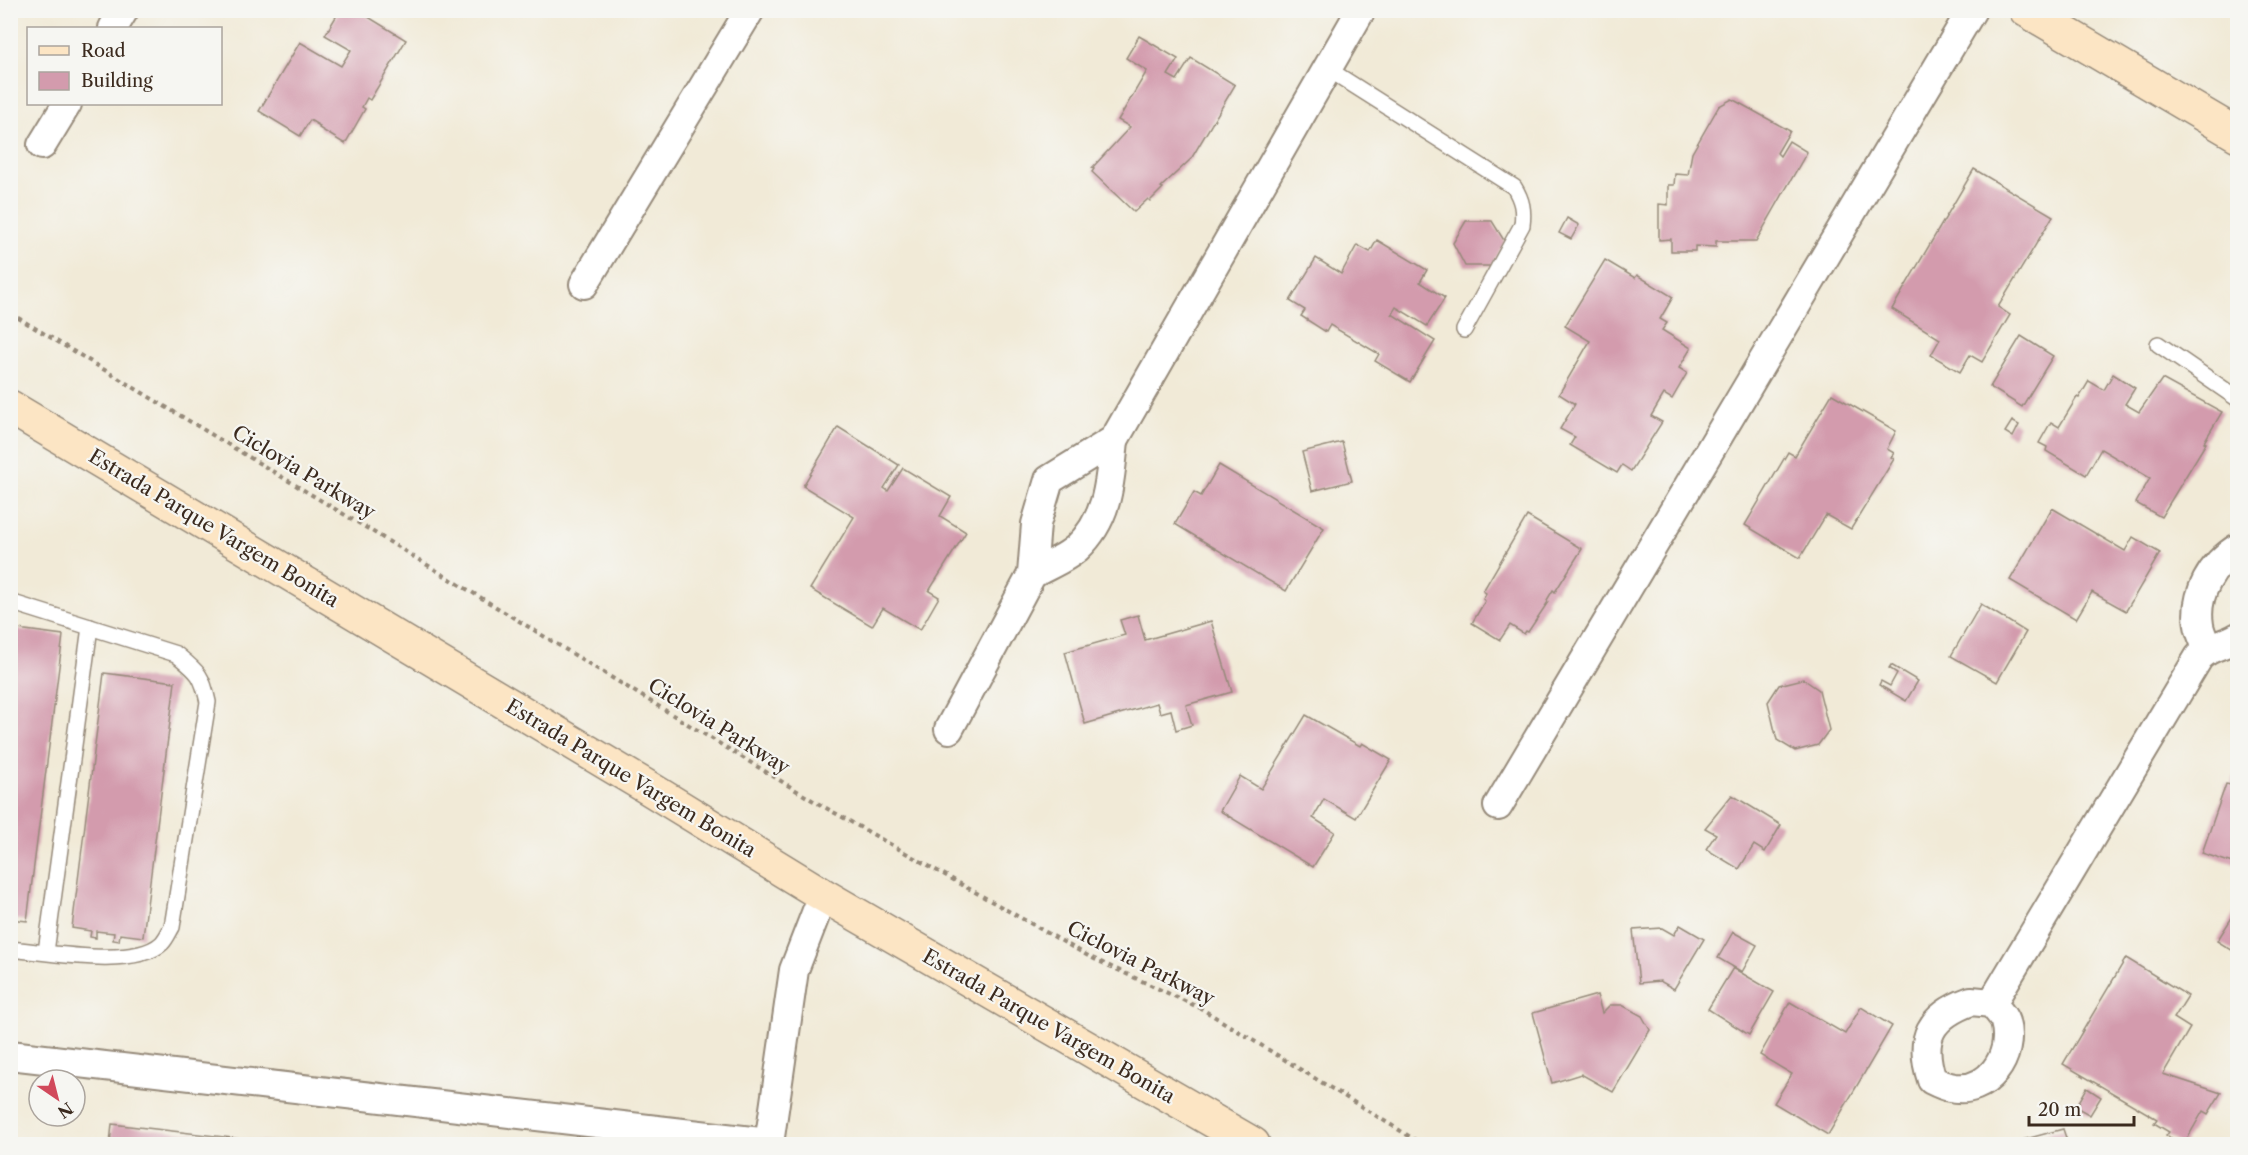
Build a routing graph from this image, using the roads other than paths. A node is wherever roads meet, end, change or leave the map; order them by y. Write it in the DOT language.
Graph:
graph roads {
  1 [pos="124,10"];
  2 [pos="750,10"];
  3 [pos="1361,10"];
  4 [pos="1972,10"];
  5 [pos="2026,10"];
  6 [pos="114,27"];
  7 [pos="1328,69"];
  8 [pos="66,105"];
  9 [pos="2238,135"];
  10 [pos="42,145"];
  11 [pos="584,284"];
  12 [pos="1464,330"];
  13 [pos="2158,344"];
  14 [pos="2238,399"];
  15 [pos="10,407"];
  16 [pos="1114,441"];
  17 [pos="2238,548"];
  18 [pos="1032,574"];
  19 [pos="10,602"];
  20 [pos="90,627"];
  21 [pos="2238,637"];
  22 [pos="2207,648"];
  23 [pos="949,729"];
  24 [pos="1498,806"];
  25 [pos="823,895"];
  26 [pos="10,949"];
  27 [pos="46,952"];
  28 [pos="1992,1003"];
  29 [pos="10,1055"];
  30 [pos="769,1144"];
  31 [pos="1253,1144"];
  1 -- 6 [label="street"];
  2 -- 11 [label="street"];
  3 -- 7 [label="street"];
  4 -- 24 [label="street"];
  5 -- 9 [label="main road"];
  7 -- 12 [label="lane"];
  7 -- 16 [label="street"];
  8 -- 10 [label="street"];
  13 -- 14 [label="lane"];
  15 -- 25 [label="main road, Estrada Parque Vargem Bonita"];
  16 -- 18 [label="street"];
  16 -- 18 [label="street"];
  17 -- 22 [label="street"];
  18 -- 23 [label="street"];
  19 -- 20 [label="lane"];
  20 -- 27 [label="lane"];
  20 -- 27 [label="lane"];
  21 -- 22 [label="street"];
  22 -- 28 [label="street"];
  25 -- 30 [label="street"];
  25 -- 31 [label="main road, Estrada Parque Vargem Bonita"];
  26 -- 27 [label="lane"];
  29 -- 30 [label="street"];
}
